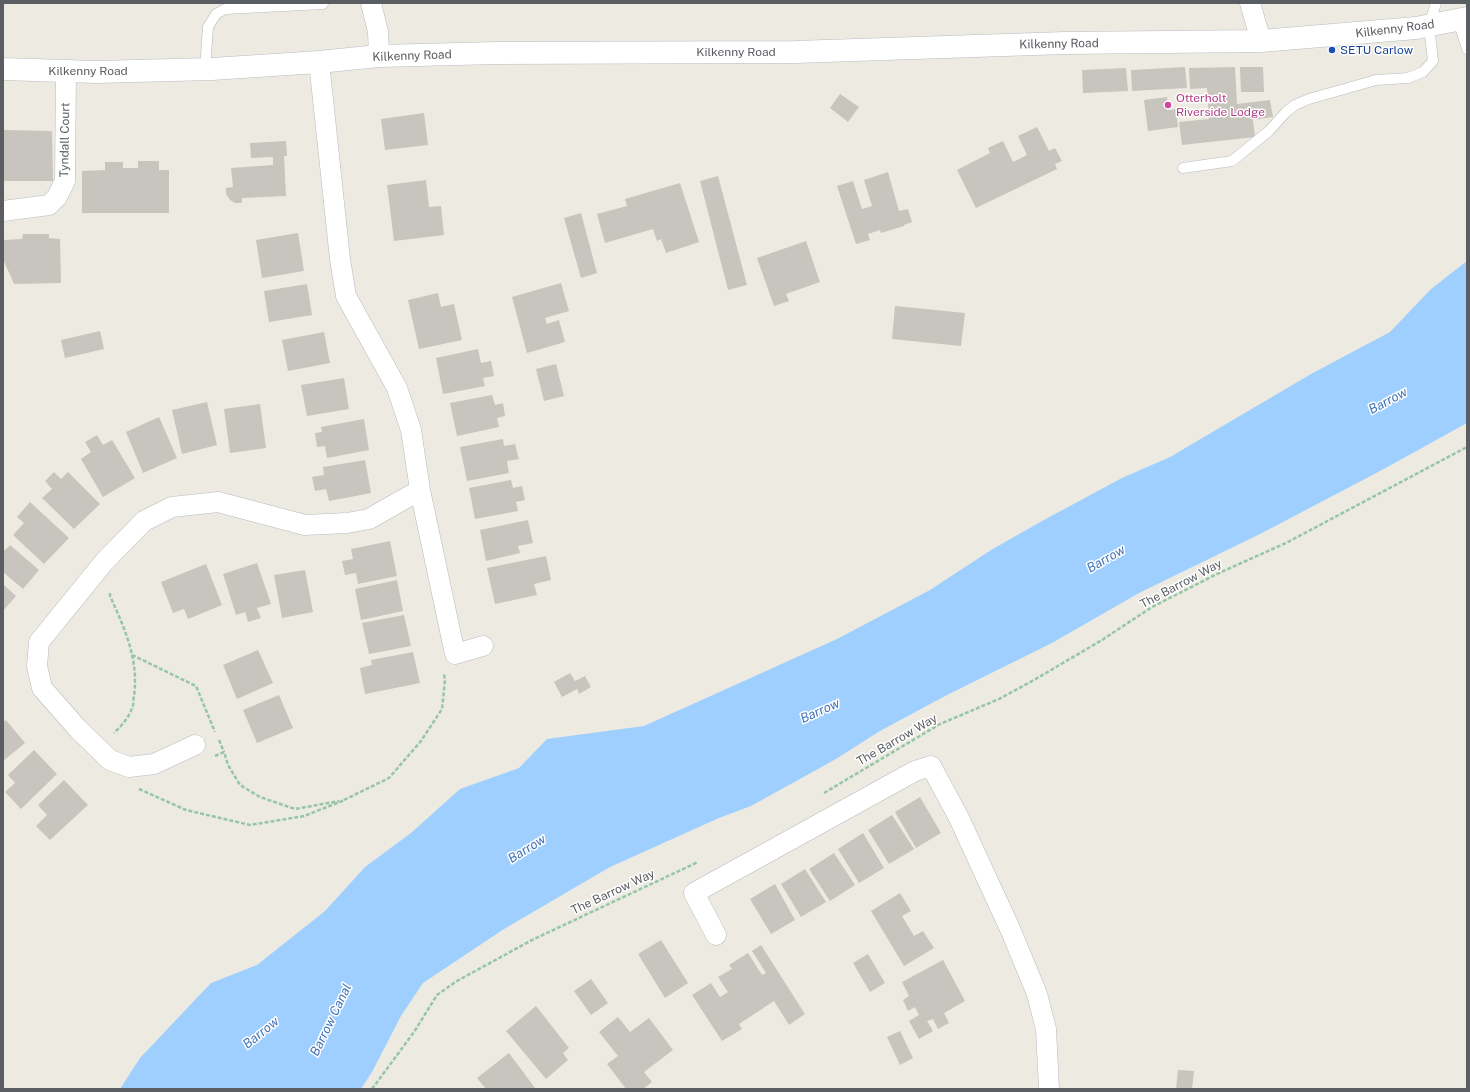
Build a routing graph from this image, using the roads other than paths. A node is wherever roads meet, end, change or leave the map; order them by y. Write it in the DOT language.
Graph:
graph roads {
  1 [pos="372,3"];
  2 [pos="1250,3"];
  3 [pos="1436,3"];
  4 [pos="323,4"];
  5 [pos="1462,19"];
  6 [pos="1429,26"];
  7 [pos="1261,41"];
  8 [pos="1467,49"];
  9 [pos="379,56"];
  10 [pos="319,62"];
  11 [pos="3,69"];
  12 [pos="205,69"];
  13 [pos="66,71"];
  14 [pos="1183,168"];
  15 [pos="3,211"];
  16 [pos="420,490"];
  17 [pos="484,646"];
  18 [pos="195,745"];
  19 [pos="716,935"];
  20 [pos="1050,1089"];
  1 -- 9 [label="street"];
  2 -- 7 [label="street"];
  3 -- 6 [label="lane"];
  4 -- 12 [label="lane"];
  5 -- 6 [label="main road, Kilkenny Road"];
  5 -- 8 [label="lane"];
  6 -- 7 [label="main road, Kilkenny Road"];
  6 -- 14 [label="lane"];
  7 -- 9 [label="main road, Kilkenny Road"];
  9 -- 10 [label="main road, Kilkenny Road"];
  10 -- 12 [label="main road, Kilkenny Road"];
  10 -- 16 [label="street"];
  11 -- 13 [label="main road, Kilkenny Road"];
  12 -- 13 [label="main road, Kilkenny Road"];
  13 -- 15 [label="street, Tyndall Court"];
  16 -- 17 [label="street"];
  16 -- 18 [label="street"];
  19 -- 20 [label="street"];
}
